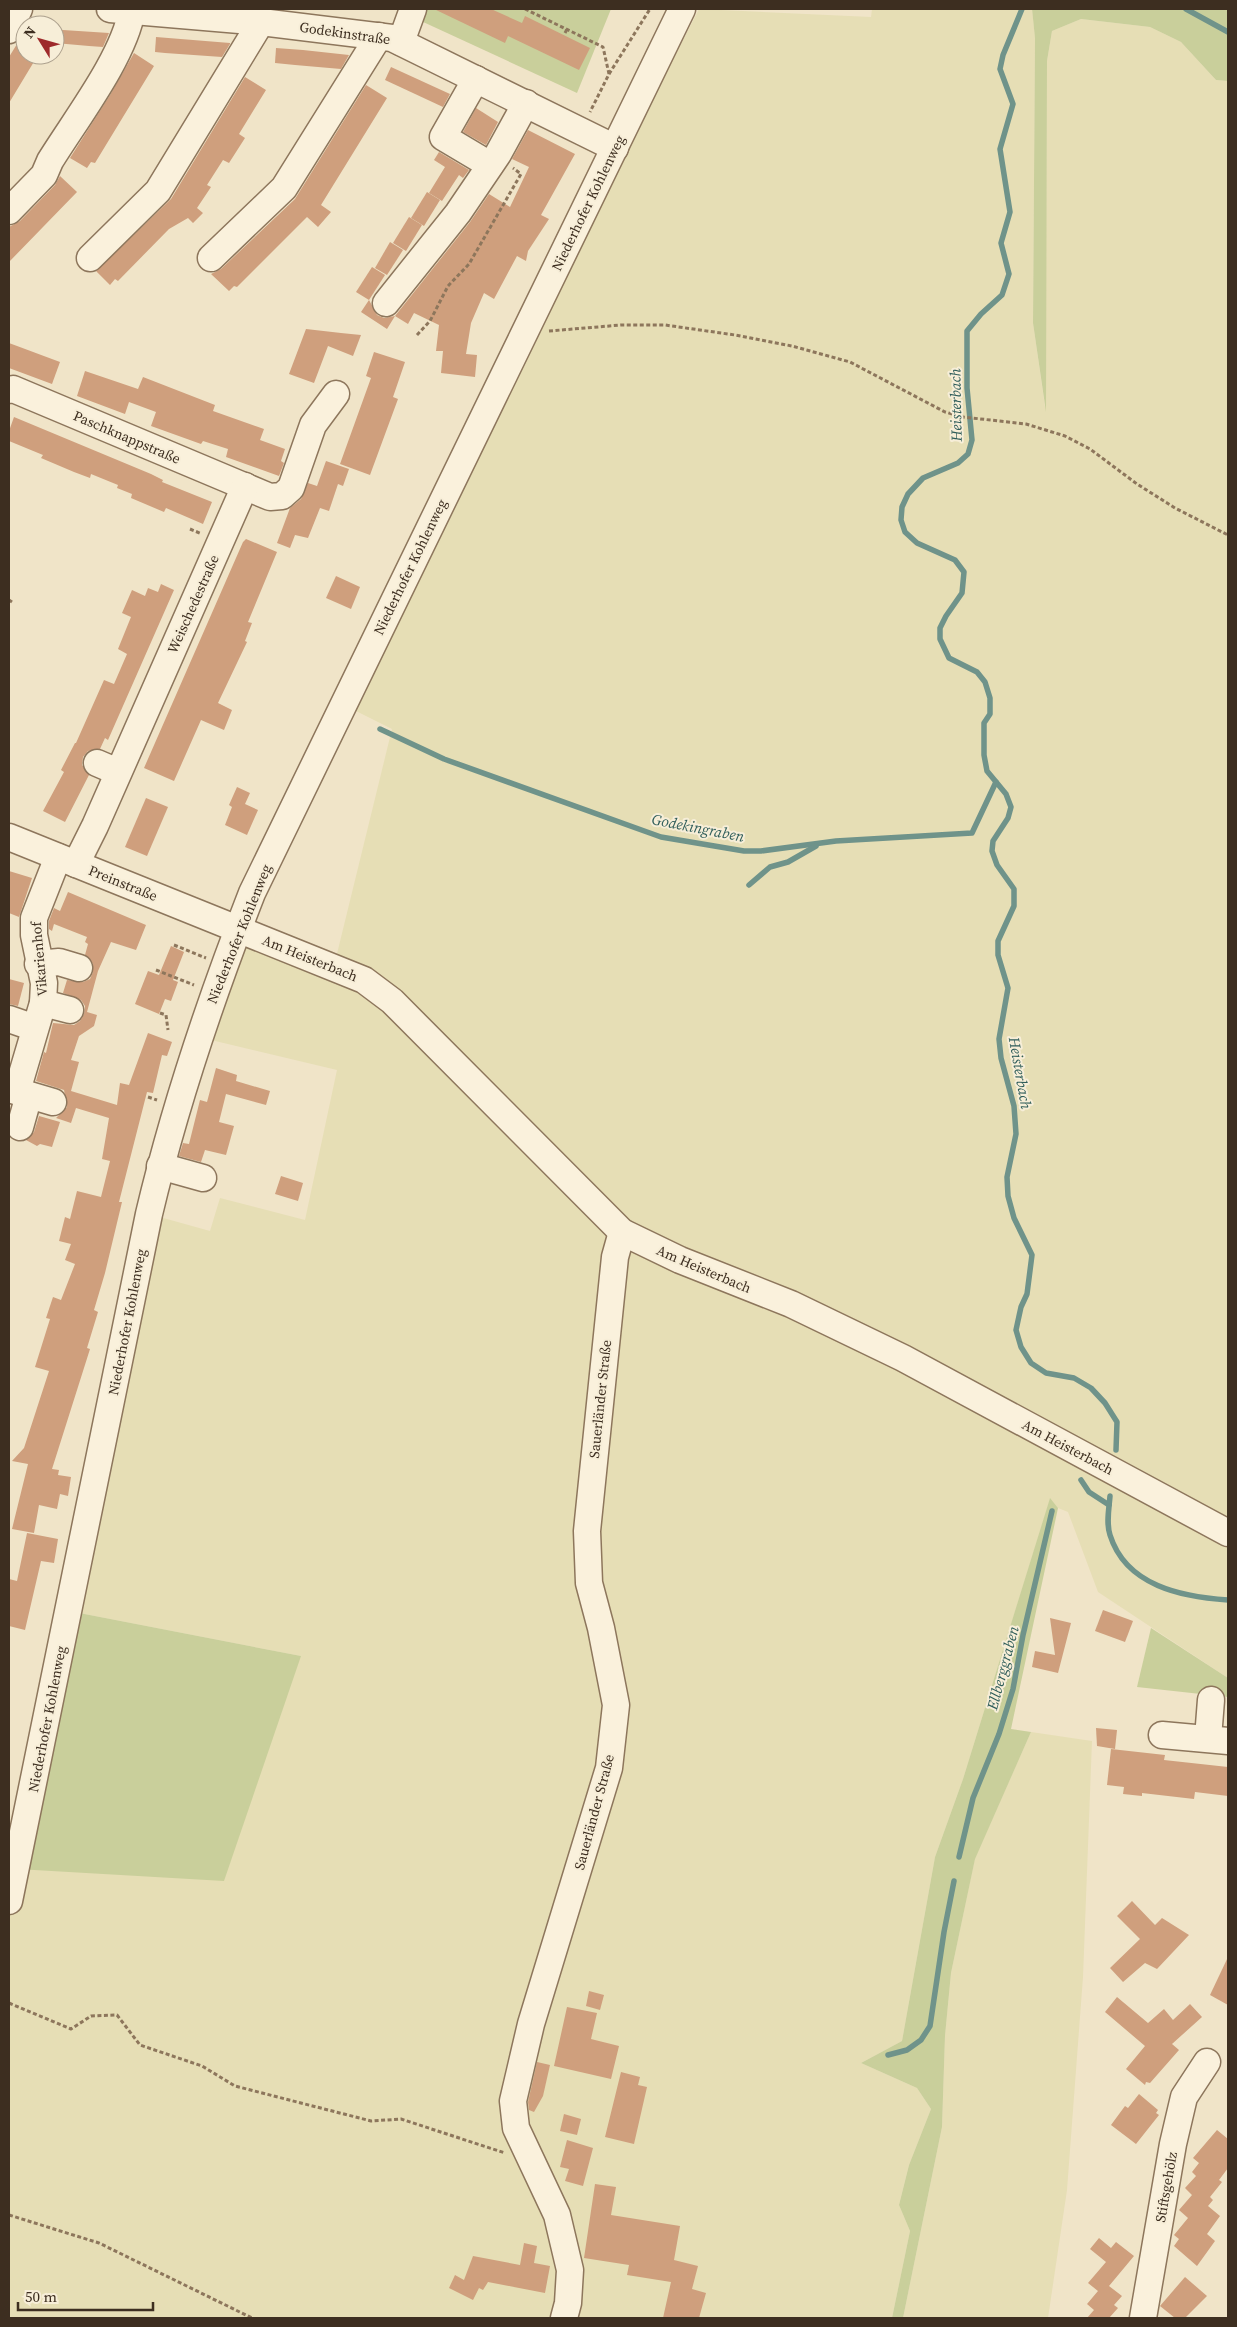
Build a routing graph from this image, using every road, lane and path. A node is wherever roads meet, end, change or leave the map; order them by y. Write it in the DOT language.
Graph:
graph roads {
  1 [pos="19,9"];
  2 [pos="413,9"];
  3 [pos="525,9"];
  4 [pos="650,9"];
  5 [pos="682,9"];
  6 [pos="121,10"];
  7 [pos="261,22"];
  8 [pos="568,28"];
  9 [pos="9,30"];
  10 [pos="565,33"];
  11 [pos="390,39"];
  12 [pos="609,74"];
  13 [pos="476,79"];
  14 [pos="526,104"];
  15 [pos="580,130"];
  16 [pos="615,148"];
  17 [pos="494,160"];
  18 [pos="9,212"];
  19 [pos="90,258"];
  20 [pos="211,258"];
  21 [pos="386,303"];
  22 [pos="523,334"];
  23 [pos="417,335"];
  24 [pos="9,390"];
  25 [pos="336,394"];
  26 [pos="246,486"];
  27 [pos="1228,535"];
  28 [pos="9,837"];
  29 [pos="67,861"];
  30 [pos="238,929"];
  31 [pos="174,945"];
  32 [pos="209,959"];
  33 [pos="38,964"];
  34 [pos="78,968"];
  35 [pos="156,970"];
  36 [pos="200,987"];
  37 [pos="43,1003"];
  38 [pos="70,1010"];
  39 [pos="160,1013"];
  40 [pos="9,1019"];
  41 [pos="35,1028"];
  42 [pos="168,1030"];
  43 [pos="27,1094"];
  44 [pos="148,1097"];
  45 [pos="161,1101"];
  46 [pos="20,1126"];
  47 [pos="160,1166"];
  48 [pos="203,1178"];
  49 [pos="622,1232"];
  50 [pos="1228,1533"];
  51 [pos="1211,1700"];
  52 [pos="1162,1735"];
  53 [pos="1218,1740"];
  54 [pos="9,1901"];
  55 [pos="9,2003"];
  56 [pos="1207,2062"];
  57 [pos="533,2164"];
  58 [pos="9,2215"];
  59 [pos="252,2318"];
  60 [pos="564,2318"];
  61 [pos="1143,2318"];
  1 -- 9 [label="street"];
  2 -- 11 [label="street"];
  3 -- 8 [label="path"];
  4 -- 12 [label="path"];
  5 -- 16 [label="street, Niederhofer Kohlenweg"];
  6 -- 7 [label="street, Godekinstraße"];
  6 -- 18 [label="street"];
  7 -- 11 [label="street, Godekinstraße"];
  7 -- 19 [label="street"];
  8 -- 10 [label="path"];
  8 -- 12 [label="path"];
  11 -- 13 [label="street, Godekinstraße"];
  11 -- 20 [label="street"];
  12 -- 15 [label="path"];
  13 -- 14 [label="street, Godekinstraße"];
  13 -- 17 [label="street"];
  14 -- 15 [label="street, Godekinstraße"];
  14 -- 17 [label="street"];
  15 -- 16 [label="street, Godekinstraße"];
  16 -- 22 [label="street, Niederhofer Kohlenweg"];
  17 -- 21 [label="street"];
  17 -- 23 [label="path"];
  22 -- 27 [label="path"];
  22 -- 30 [label="street, Niederhofer Kohlenweg"];
  24 -- 26 [label="street, Paschknappstraße"];
  25 -- 26 [label="street"];
  26 -- 29 [label="street, Weischedestraße"];
  28 -- 29 [label="street, Preinstraße"];
  29 -- 30 [label="street, Preinstraße"];
  29 -- 33 [label="street, Vikarienhof"];
  30 -- 47 [label="street, Niederhofer Kohlenweg"];
  30 -- 49 [label="street, Am Heisterbach"];
  31 -- 32 [label="path"];
  33 -- 34 [label="street"];
  33 -- 37 [label="street, Vikarienhof"];
  35 -- 36 [label="path"];
  37 -- 38 [label="street"];
  37 -- 41 [label="street, Vikarienhof"];
  39 -- 42 [label="path"];
  40 -- 41 [label="street"];
  41 -- 43 [label="street, Vikarienhof"];
  43 -- 46 [label="street, Vikarienhof"];
  44 -- 45 [label="path"];
  47 -- 48 [label="street"];
  47 -- 54 [label="street, Niederhofer Kohlenweg"];
  49 -- 50 [label="street, Am Heisterbach"];
  49 -- 57 [label="street, Sauerländer Straße"];
  51 -- 53 [label="street"];
  52 -- 53 [label="street"];
  55 -- 57 [label="path"];
  56 -- 61 [label="street, Stiftsgehölz"];
  57 -- 60 [label="street, Sauerländer Straße"];
  58 -- 59 [label="path"];
}
